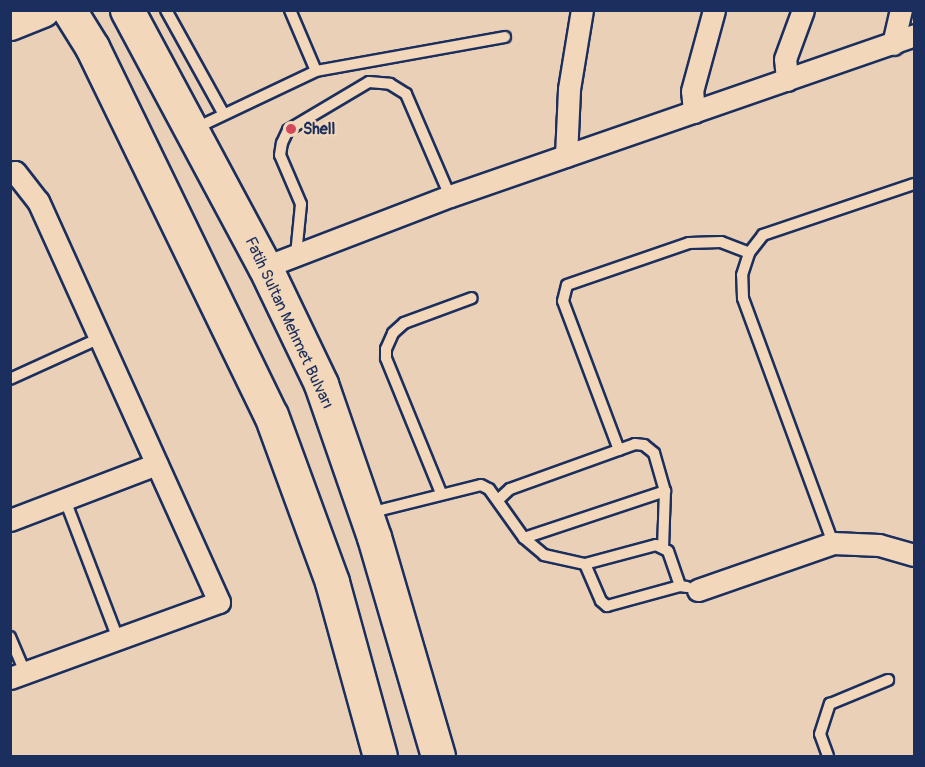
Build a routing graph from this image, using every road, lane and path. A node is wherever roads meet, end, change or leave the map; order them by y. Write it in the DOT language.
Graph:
graph roads {
  1 [pos="43,10"];
  2 [pos="69,10"];
  3 [pos="128,10"];
  4 [pos="166,10"];
  5 [pos="290,10"];
  6 [pos="582,10"];
  7 [pos="714,10"];
  8 [pos="803,10"];
  9 [pos="901,10"];
  10 [pos="10,23"];
  11 [pos="915,35"];
  12 [pos="505,37"];
  13 [pos="893,44"];
  14 [pos="316,71"];
  15 [pos="787,80"];
  16 [pos="694,112"];
  17 [pos="223,113"];
  18 [pos="193,129"];
  19 [pos="566,156"];
  20 [pos="10,174"];
  21 [pos="915,184"];
  22 [pos="450,196"];
  23 [pos="749,253"];
  24 [pos="296,255"];
  25 [pos="265,267"];
  26 [pos="472,298"];
  27 [pos="100,338"];
  28 [pos="10,379"];
  29 [pos="619,450"];
  30 [pos="157,464"];
  31 [pos="664,491"];
  32 [pos="441,493"];
  33 [pos="65,500"];
  34 [pos="498,500"];
  35 [pos="366,514"];
  36 [pos="10,520"];
  37 [pos="524,538"];
  38 [pos="833,543"];
  39 [pos="663,547"];
  40 [pos="915,555"];
  41 [pos="585,564"];
  42 [pos="689,588"];
  43 [pos="10,637"];
  44 [pos="118,639"];
  45 [pos="18,675"];
  46 [pos="888,680"];
  47 [pos="380,756"];
  48 [pos="438,756"];
  49 [pos="828,756"];
  1 -- 10 [label="highway"];
  2 -- 47 [label="highway"];
  3 -- 18 [label="highway, Fatih Sultan Mehmet Bulvarı"];
  4 -- 17 [label="lane"];
  5 -- 14 [label="lane"];
  6 -- 19 [label="street"];
  7 -- 16 [label="street"];
  8 -- 15 [label="street"];
  9 -- 13 [label="street"];
  11 -- 13 [label="street"];
  12 -- 14 [label="lane"];
  13 -- 15 [label="street"];
  14 -- 17 [label="lane"];
  15 -- 16 [label="street"];
  16 -- 19 [label="street"];
  17 -- 18 [label="lane"];
  18 -- 25 [label="highway, Fatih Sultan Mehmet Bulvarı"];
  19 -- 22 [label="street"];
  20 -- 27 [label="street"];
  21 -- 23 [label="lane"];
  22 -- 24 [label="street"];
  22 -- 24 [label="lane"];
  23 -- 29 [label="lane"];
  23 -- 38 [label="lane"];
  24 -- 25 [label="street"];
  25 -- 35 [label="highway, Fatih Sultan Mehmet Bulvarı"];
  26 -- 32 [label="lane"];
  27 -- 28 [label="lane"];
  27 -- 30 [label="street"];
  29 -- 31 [label="lane"];
  29 -- 34 [label="lane"];
  30 -- 33 [label="street"];
  30 -- 44 [label="street"];
  31 -- 37 [label="lane"];
  31 -- 39 [label="lane"];
  32 -- 34 [label="lane"];
  32 -- 35 [label="lane"];
  33 -- 36 [label="street"];
  33 -- 44 [label="lane"];
  34 -- 37 [label="lane"];
  35 -- 48 [label="highway, Fatih Sultan Mehmet Bulvarı"];
  37 -- 41 [label="lane"];
  38 -- 40 [label="street"];
  38 -- 42 [label="street"];
  39 -- 41 [label="lane"];
  39 -- 42 [label="lane"];
  41 -- 42 [label="lane"];
  43 -- 45 [label="lane"];
  44 -- 45 [label="street"];
  46 -- 49 [label="lane"];
}
